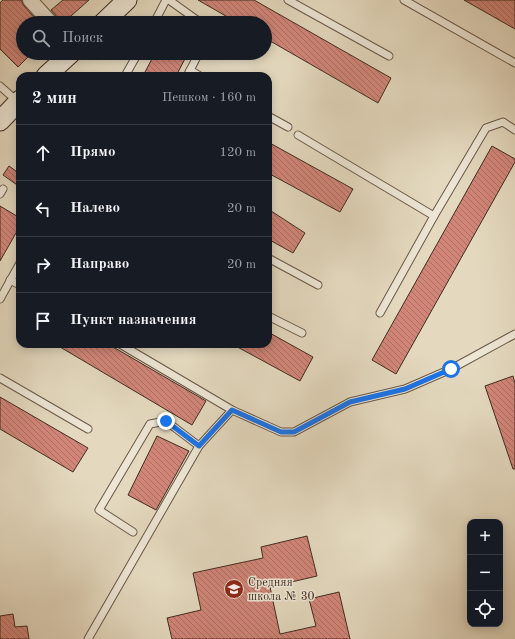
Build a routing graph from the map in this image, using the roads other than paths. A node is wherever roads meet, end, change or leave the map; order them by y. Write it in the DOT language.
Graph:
graph roads {
  1 [pos="30,0"];
  2 [pos="127,0"];
  3 [pos="166,0"];
  4 [pos="169,0"];
  5 [pos="288,0"];
  6 [pos="404,0"];
  7 [pos="45,16"];
  8 [pos="110,16"];
  9 [pos="158,16"];
  10 [pos="191,16"];
  11 [pos="389,56"];
  12 [pos="63,60"];
  13 [pos="134,60"];
  14 [pos="195,60"];
  15 [pos="515,63"];
  16 [pos="50,72"];
  17 [pos="128,72"];
  18 [pos="189,72"];
  19 [pos="0,86"];
  20 [pos="16,99"];
  21 [pos="16,105"];
  22 [pos="272,118"];
  23 [pos="0,120"];
  24 [pos="288,127"];
  25 [pos="515,130"];
  26 [pos="298,135"];
  27 [pos="434,216"];
  28 [pos="272,260"];
  29 [pos="16,270"];
  30 [pos="10,280"];
  31 [pos="16,283"];
  32 [pos="318,285"];
  33 [pos="0,299"];
  34 [pos="380,313"];
  35 [pos="272,318"];
  36 [pos="302,333"];
  37 [pos="515,334"];
  38 [pos="127,348"];
  39 [pos="0,378"];
  40 [pos="232,410"];
  41 [pos="88,429"];
  42 [pos="199,446"];
  43 [pos="133,532"];
  44 [pos="88,639"];
  1 -- 7 [label="street"];
  2 -- 8 [label="main road"];
  3 -- 9 [label="lane"];
  4 -- 10 [label="lane"];
  5 -- 11 [label="lane"];
  6 -- 15 [label="lane"];
  12 -- 16 [label="main road"];
  13 -- 17 [label="lane"];
  14 -- 18 [label="lane"];
  19 -- 20 [label="lane"];
  21 -- 23 [label="main road"];
  22 -- 24 [label="lane"];
  25 -- 27 [label="lane"];
  26 -- 27 [label="lane"];
  27 -- 34 [label="lane"];
  28 -- 32 [label="lane"];
  29 -- 30 [label="lane"];
  30 -- 31 [label="lane"];
  30 -- 33 [label="lane"];
  35 -- 36 [label="lane"];
  37 -- 40 [label="lane"];
  38 -- 40 [label="lane"];
  39 -- 41 [label="lane"];
  40 -- 42 [label="lane"];
  42 -- 43 [label="lane"];
  42 -- 44 [label="lane"];
}
